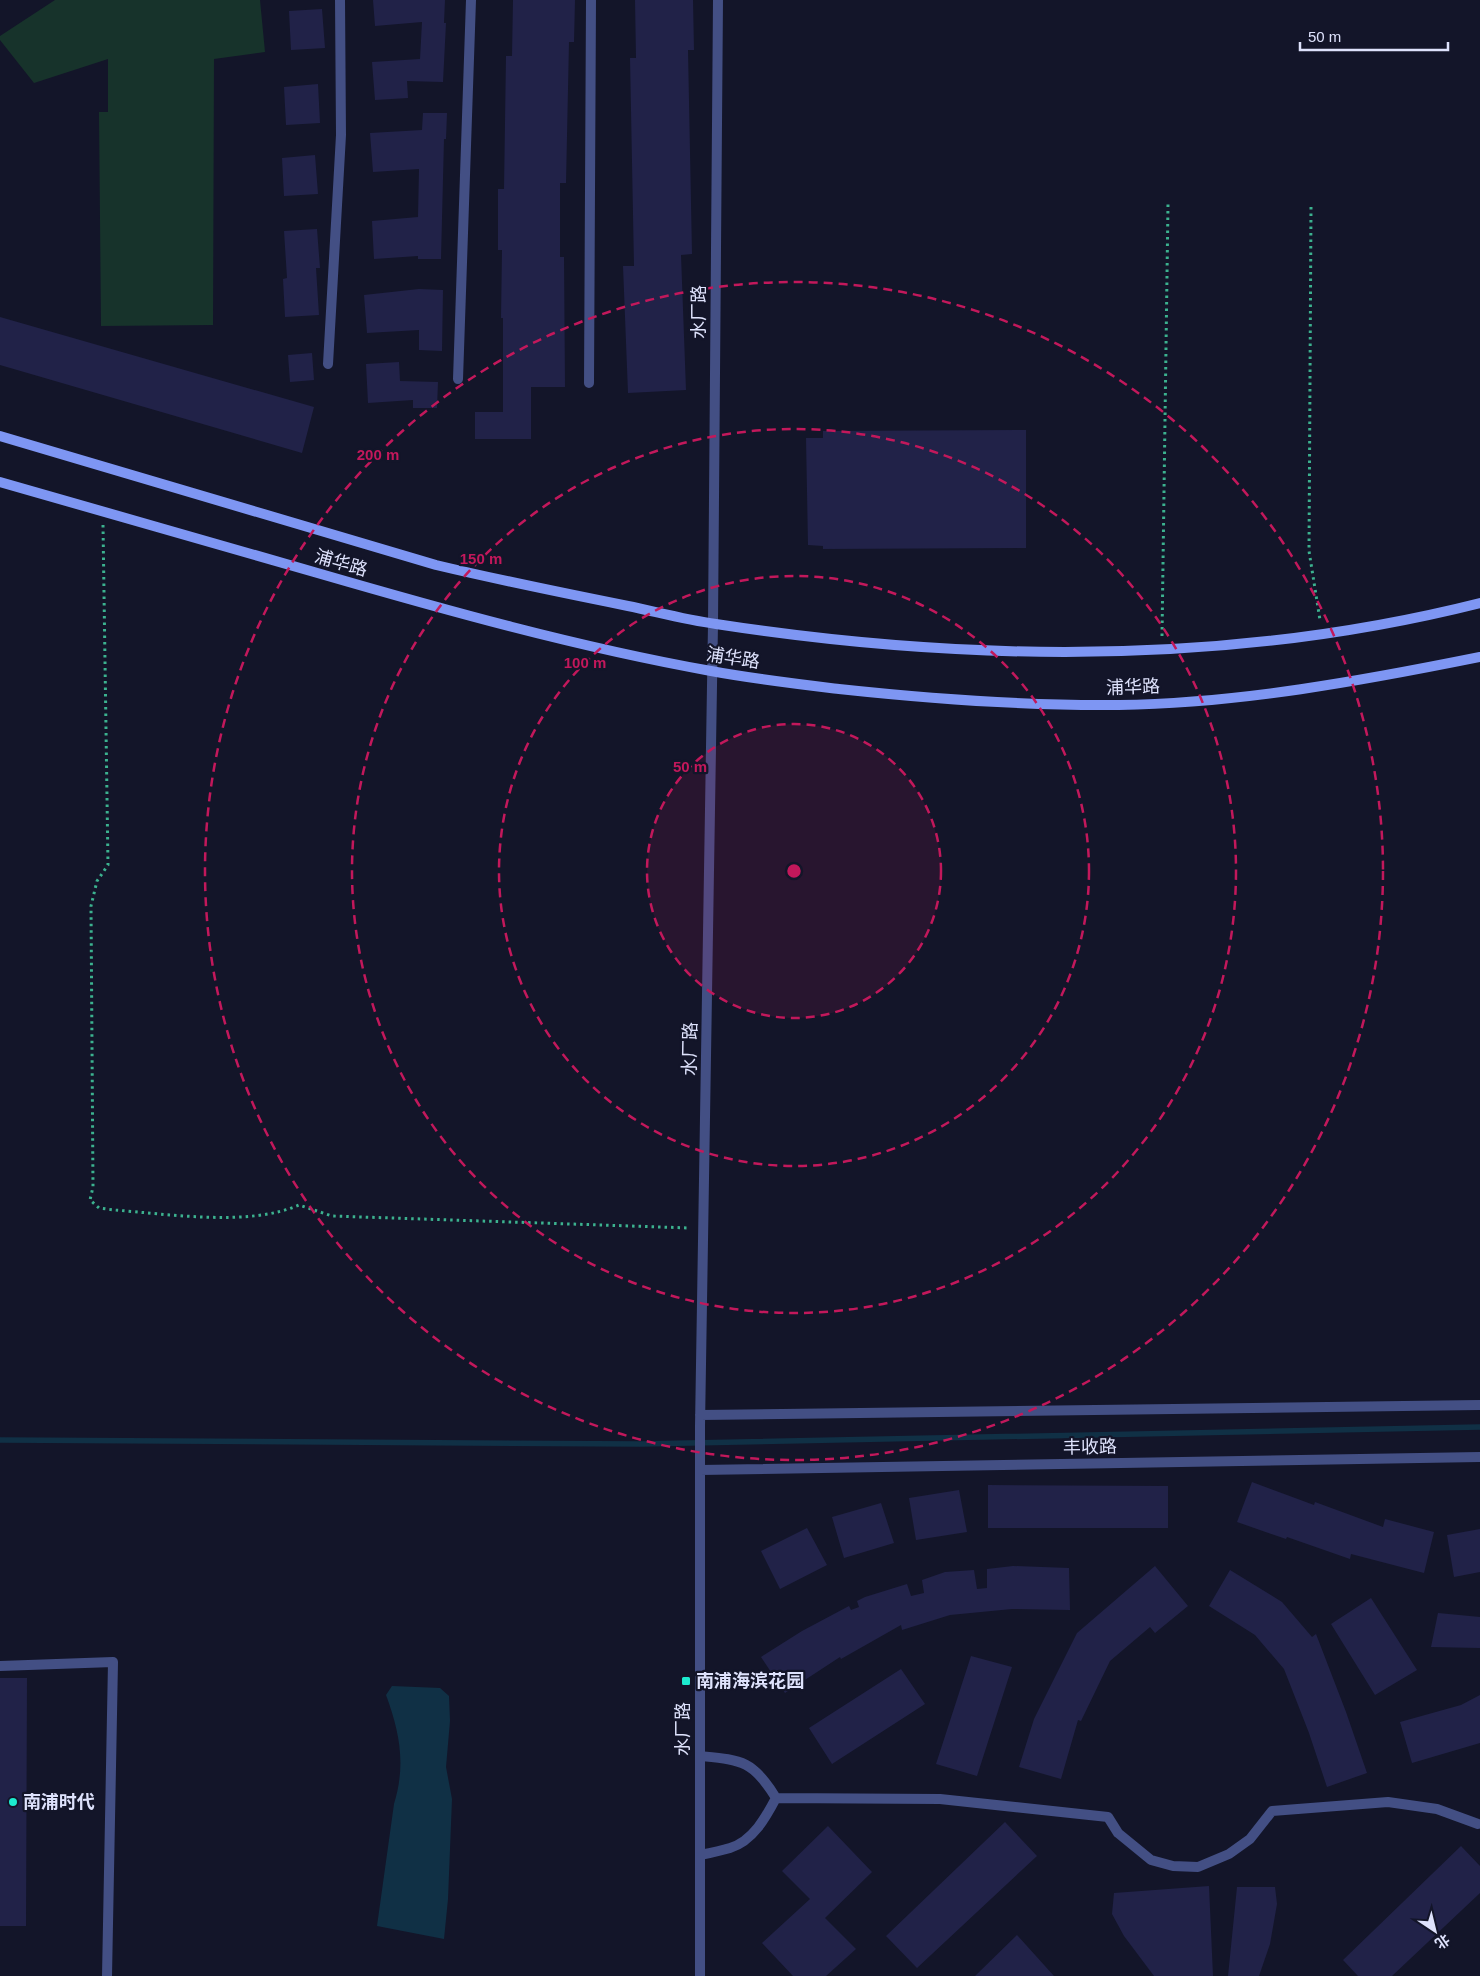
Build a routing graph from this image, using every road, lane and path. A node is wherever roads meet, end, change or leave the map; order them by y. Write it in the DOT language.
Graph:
graph roads {
  1 [pos="340,0"];
  2 [pos="470,0"];
  3 [pos="591,0"];
  4 [pos="718,0"];
  5 [pos="1168,204"];
  6 [pos="1311,206"];
  7 [pos="328,364"];
  8 [pos="458,379"];
  9 [pos="589,383"];
  10 [pos="0,436"];
  11 [pos="0,482"];
  12 [pos="103,512"];
  13 [pos="1480,603"];
  14 [pos="713,624"];
  15 [pos="1323,635"];
  16 [pos="1162,650"];
  17 [pos="1480,657"];
  18 [pos="712,672"];
  19 [pos="703,1229"];
  20 [pos="1480,1405"];
  21 [pos="700,1415"];
  22 [pos="1480,1456"];
  23 [pos="700,1470"];
  24 [pos="0,1666"];
  25 [pos="700,1756"];
  26 [pos="776,1798"];
  27 [pos="1478,1824"];
  28 [pos="700,1855"];
  29 [pos="107,1976"];
  30 [pos="700,1976"];
  1 -- 7 [label="street"];
  2 -- 8 [label="street"];
  3 -- 9 [label="street"];
  4 -- 14 [label="street, 水厂路"];
  5 -- 16 [label="path"];
  6 -- 15 [label="path"];
  10 -- 14 [label="main road, 浦华路"];
  11 -- 12 [label="main road, 浦华路"];
  12 -- 18 [label="main road, 浦华路"];
  12 -- 19 [label="path"];
  13 -- 15 [label="main road, 浦华路"];
  14 -- 16 [label="main road, 浦华路"];
  14 -- 18 [label="street, 水厂路"];
  15 -- 16 [label="main road, 浦华路"];
  17 -- 18 [label="main road, 浦华路"];
  18 -- 19 [label="street, 水厂路"];
  19 -- 21 [label="street, 水厂路"];
  20 -- 21 [label="street"];
  21 -- 23 [label="street, 水厂路"];
  22 -- 23 [label="street, 丰收路"];
  23 -- 25 [label="street, 水厂路"];
  24 -- 29 [label="street"];
  25 -- 26 [label="street"];
  25 -- 28 [label="street, 水厂路"];
  26 -- 27 [label="street"];
  26 -- 28 [label="street"];
  28 -- 30 [label="street, 水厂路"];
}
